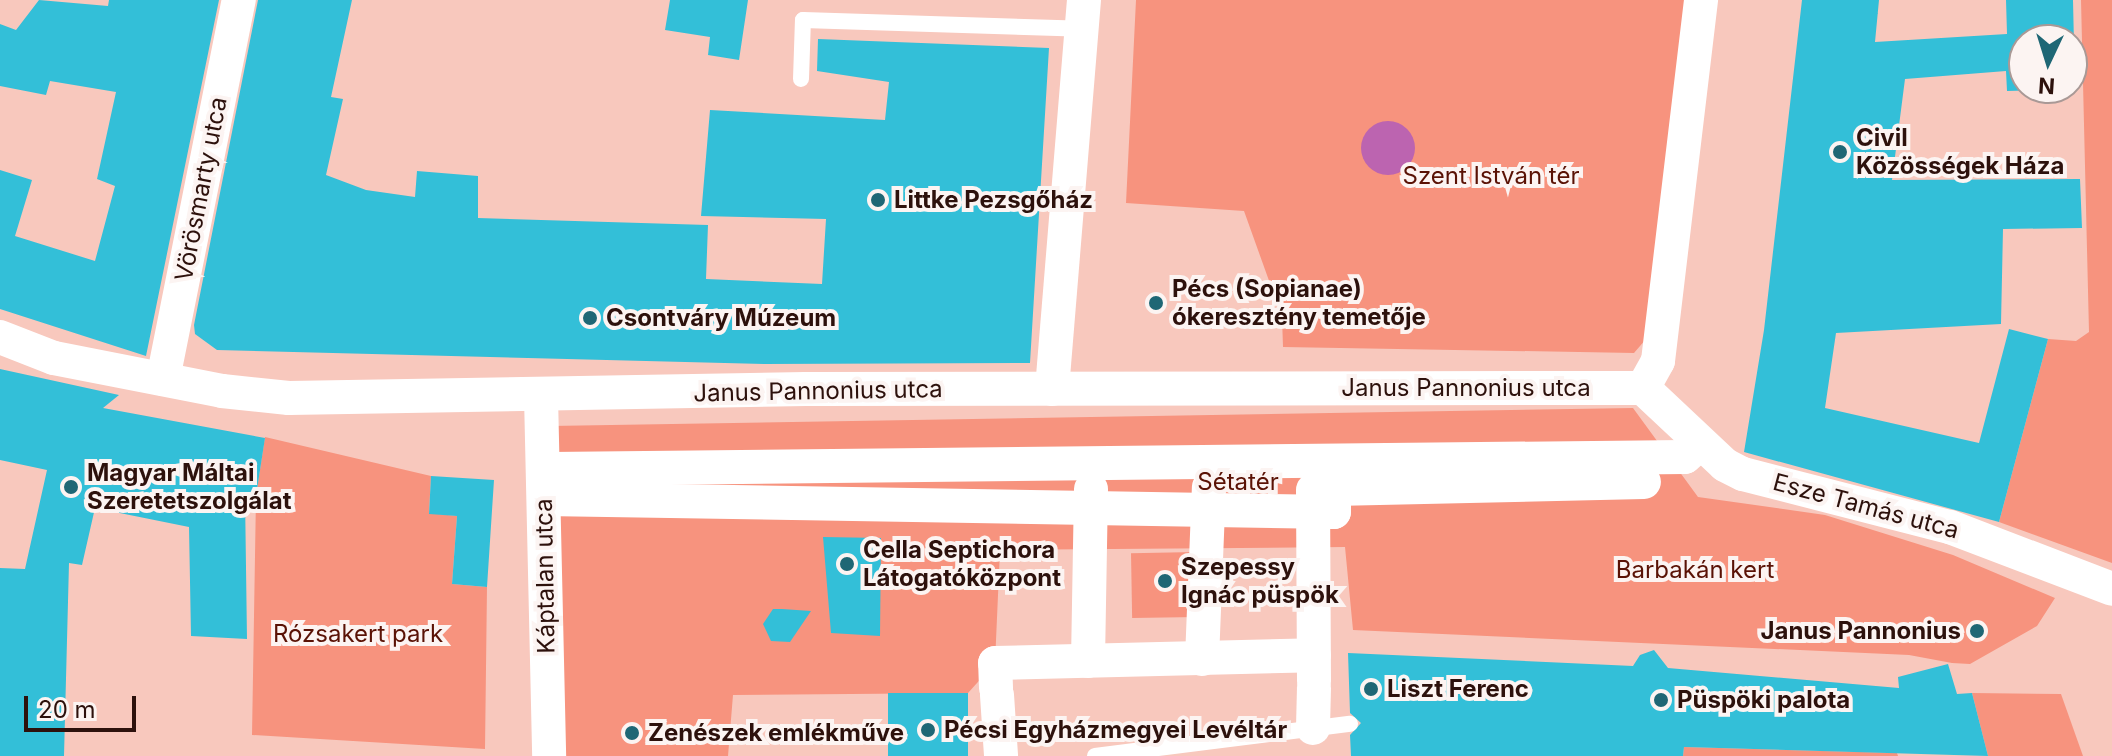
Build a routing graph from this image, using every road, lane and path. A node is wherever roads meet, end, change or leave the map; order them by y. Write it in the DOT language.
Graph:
graph roads {
  1 [pos="239,0"];
  2 [pos="1701,0"];
  3 [pos="1083,14"];
  4 [pos="801,79"];
  5 [pos="0,337"];
  6 [pos="163,379"];
  7 [pos="1643,388"];
  8 [pos="1052,389"];
  9 [pos="541,396"];
  10 [pos="1695,460"];
  11 [pos="1313,462"];
  12 [pos="1091,464"];
  13 [pos="1209,464"];
  14 [pos="1644,482"];
  15 [pos="547,484"];
  16 [pos="1091,509"];
  17 [pos="1209,509"];
  18 [pos="1313,511"];
  19 [pos="2112,589"];
  20 [pos="1202,659"];
  21 [pos="1088,661"];
  22 [pos="1314,675"];
  23 [pos="1350,724"];
  24 [pos="1313,728"];
  25 [pos="1204,749"];
  26 [pos="549,756"];
  27 [pos="1001,756"];
  28 [pos="1095,756"];
  1 -- 6 [label="street, Vörösmarty utca"];
  2 -- 7 [label="street"];
  3 -- 4 [label="lane"];
  3 -- 8 [label="street"];
  5 -- 6 [label="street, Janus Pannonius utca"];
  6 -- 9 [label="street, Janus Pannonius utca"];
  7 -- 8 [label="street, Janus Pannonius utca"];
  7 -- 10 [label="street, Esze Tamás utca"];
  8 -- 9 [label="street, Janus Pannonius utca"];
  9 -- 15 [label="street, Káptalan utca"];
  10 -- 11 [label="street"];
  10 -- 19 [label="street, Esze Tamás utca"];
  11 -- 13 [label="street"];
  11 -- 18 [label="street"];
  12 -- 13 [label="street"];
  12 -- 15 [label="street"];
  12 -- 16 [label="street"];
  13 -- 17 [label="street"];
  14 -- 18 [label="street"];
  15 -- 16 [label="street"];
  15 -- 26 [label="street, Káptalan utca"];
  16 -- 17 [label="street"];
  16 -- 21 [label="street"];
  17 -- 18 [label="street"];
  17 -- 20 [label="street"];
  18 -- 22 [label="street"];
  20 -- 21 [label="street"];
  20 -- 22 [label="street"];
  21 -- 27 [label="street"];
  22 -- 24 [label="street"];
  23 -- 24 [label="lane"];
  24 -- 25 [label="lane"];
  25 -- 28 [label="lane"];
}
